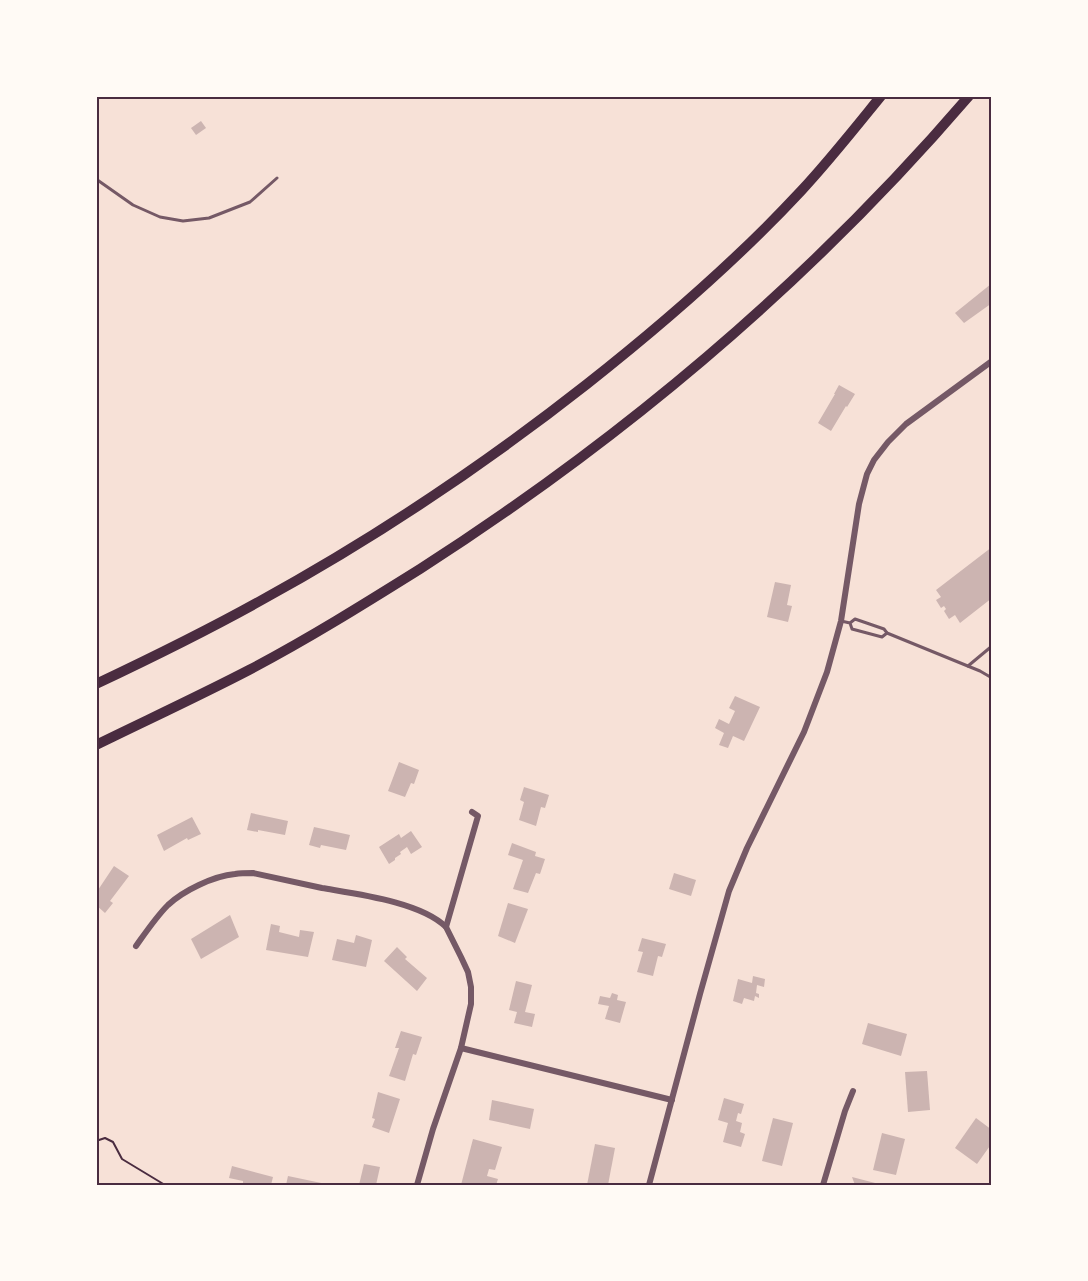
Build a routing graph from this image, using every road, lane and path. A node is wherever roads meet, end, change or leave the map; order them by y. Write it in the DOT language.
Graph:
graph roads {
  1 [pos="881,96"];
  2 [pos="969,96"];
  3 [pos="277,178"];
  4 [pos="96,179"];
  5 [pos="992,361"];
  6 [pos="841,621"];
  7 [pos="850,623"];
  8 [pos="887,633"];
  9 [pos="992,646"];
  10 [pos="968,666"];
  11 [pos="992,678"];
  12 [pos="96,684"];
  13 [pos="96,745"];
  14 [pos="472,812"];
  15 [pos="446,927"];
  16 [pos="136,946"];
  17 [pos="460,1048"];
  18 [pos="853,1091"];
  19 [pos="672,1100"];
  20 [pos="96,1141"];
  21 [pos="165,1185"];
  22 [pos="417,1185"];
  23 [pos="650,1185"];
  24 [pos="823,1185"];
  1 -- 12 [label="highway"];
  2 -- 13 [label="highway"];
  3 -- 4 [label="lane"];
  5 -- 6 [label="street"];
  6 -- 7 [label="lane"];
  6 -- 19 [label="street"];
  7 -- 8 [label="lane"];
  7 -- 8 [label="lane"];
  8 -- 10 [label="lane"];
  9 -- 10 [label="lane"];
  10 -- 11 [label="lane"];
  14 -- 15 [label="street"];
  15 -- 16 [label="street"];
  15 -- 17 [label="street"];
  17 -- 19 [label="street"];
  17 -- 22 [label="street"];
  18 -- 24 [label="street"];
  19 -- 23 [label="street"];
  20 -- 21 [label="path"];
}
